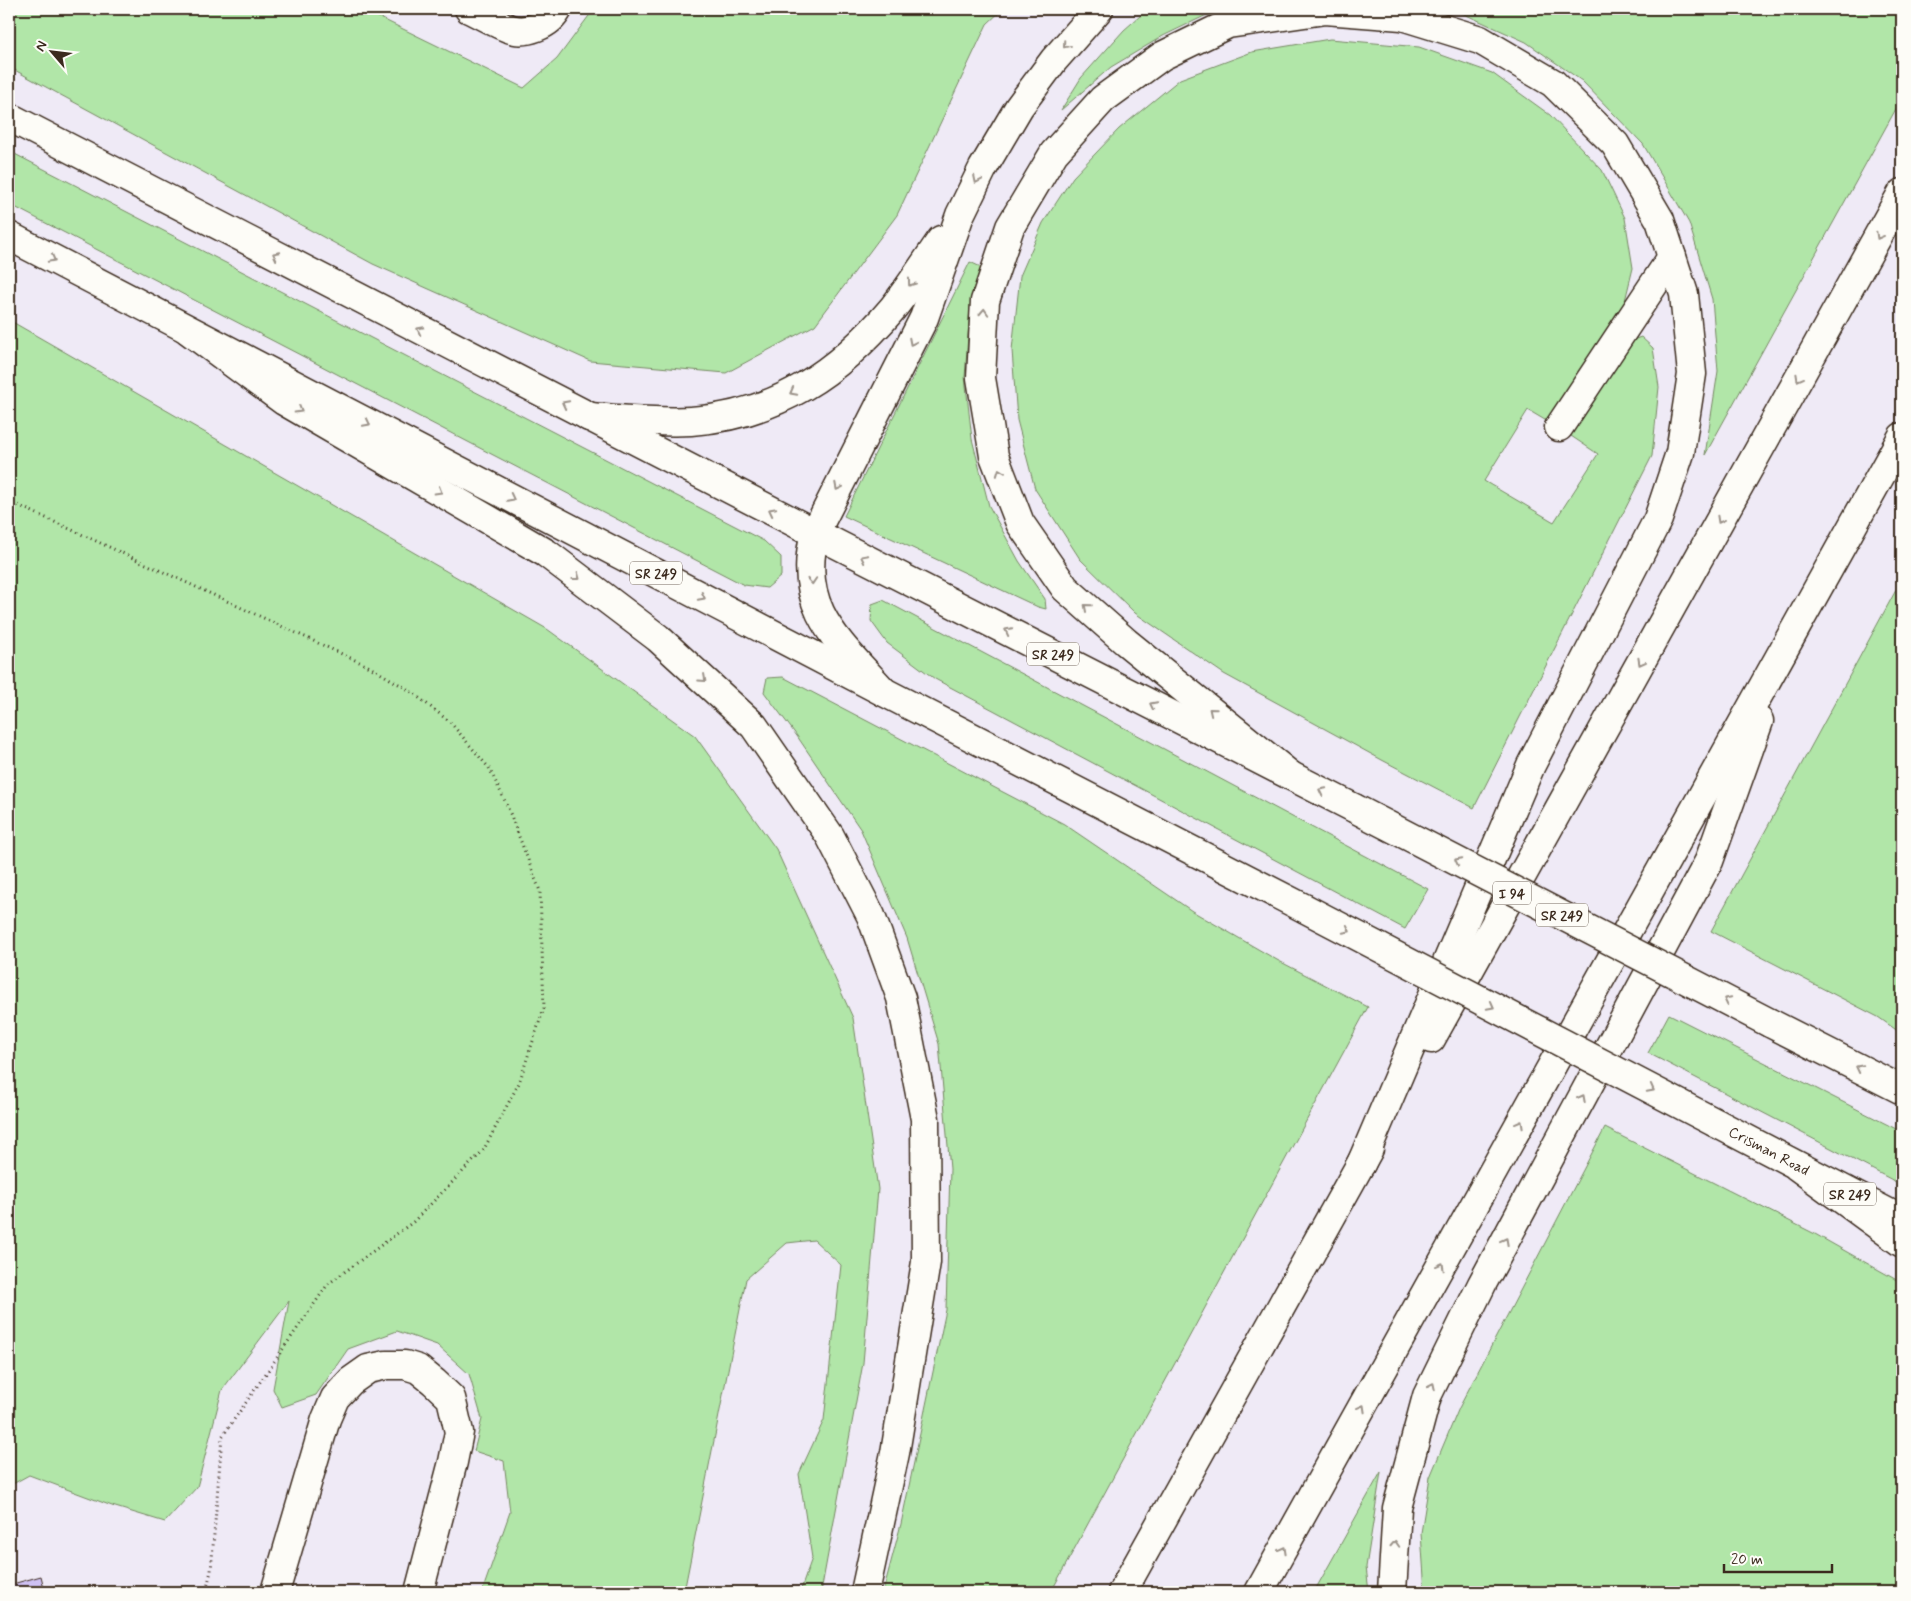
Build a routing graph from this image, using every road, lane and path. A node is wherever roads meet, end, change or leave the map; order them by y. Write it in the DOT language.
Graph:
graph roads {
  1 [pos="469,9"];
  2 [pos="558,9"];
  3 [pos="1099,9"];
  4 [pos="9,117"];
  5 [pos="1902,193"];
  6 [pos="960,215"];
  7 [pos="9,236"];
  8 [pos="1672,258"];
  9 [pos="188,330"];
  10 [pos="589,417"];
  11 [pos="1559,427"];
  12 [pos="1902,437"];
  13 [pos="9,501"];
  14 [pos="815,533"];
  15 [pos="1784,649"];
  16 [pos="884,692"];
  17 [pos="1290,774"];
  18 [pos="1902,1090"];
  19 [pos="1361,1164"];
  20 [pos="1798,1167"];
  21 [pos="1902,1220"];
  22 [pos="1902,1243"];
  23 [pos="206,1592"];
  24 [pos="275,1592"];
  25 [pos="418,1592"];
  26 [pos="865,1592"];
  27 [pos="1122,1592"];
  28 [pos="1259,1592"];
  29 [pos="1392,1592"];
  1 -- 2 [label="main road"];
  3 -- 6 [label="main road, one-way"];
  10 -- 4 [label="main road, SR 249, one-way"];
  5 -- 19 [label="main road, I 94, one-way"];
  6 -- 10 [label="main road, one-way"];
  6 -- 14 [label="main road, one-way"];
  7 -- 9 [label="main road, SR 249, one-way"];
  8 -- 11 [label="main road"];
  17 -- 8 [label="main road, one-way"];
  8 -- 19 [label="main road"];
  9 -- 16 [label="main road, SR 249, one-way"];
  9 -- 26 [label="main road, one-way"];
  14 -- 10 [label="main road, SR 249, one-way"];
  12 -- 15 [label="main road"];
  13 -- 23 [label="path"];
  14 -- 16 [label="main road, one-way"];
  17 -- 14 [label="main road, SR 249, one-way"];
  28 -- 15 [label="main road, one-way"];
  29 -- 15 [label="main road, one-way"];
  16 -- 20 [label="main road, Crisman Road / SR 249, one-way, bridge"];
  18 -- 17 [label="main road, SR 249, one-way, bridge"];
  19 -- 27 [label="main road, I 94"];
  20 -- 21 [label="main road, Crisman Road / SR 249"];
  20 -- 22 [label="main road"];
  24 -- 25 [label="main road"];
}
